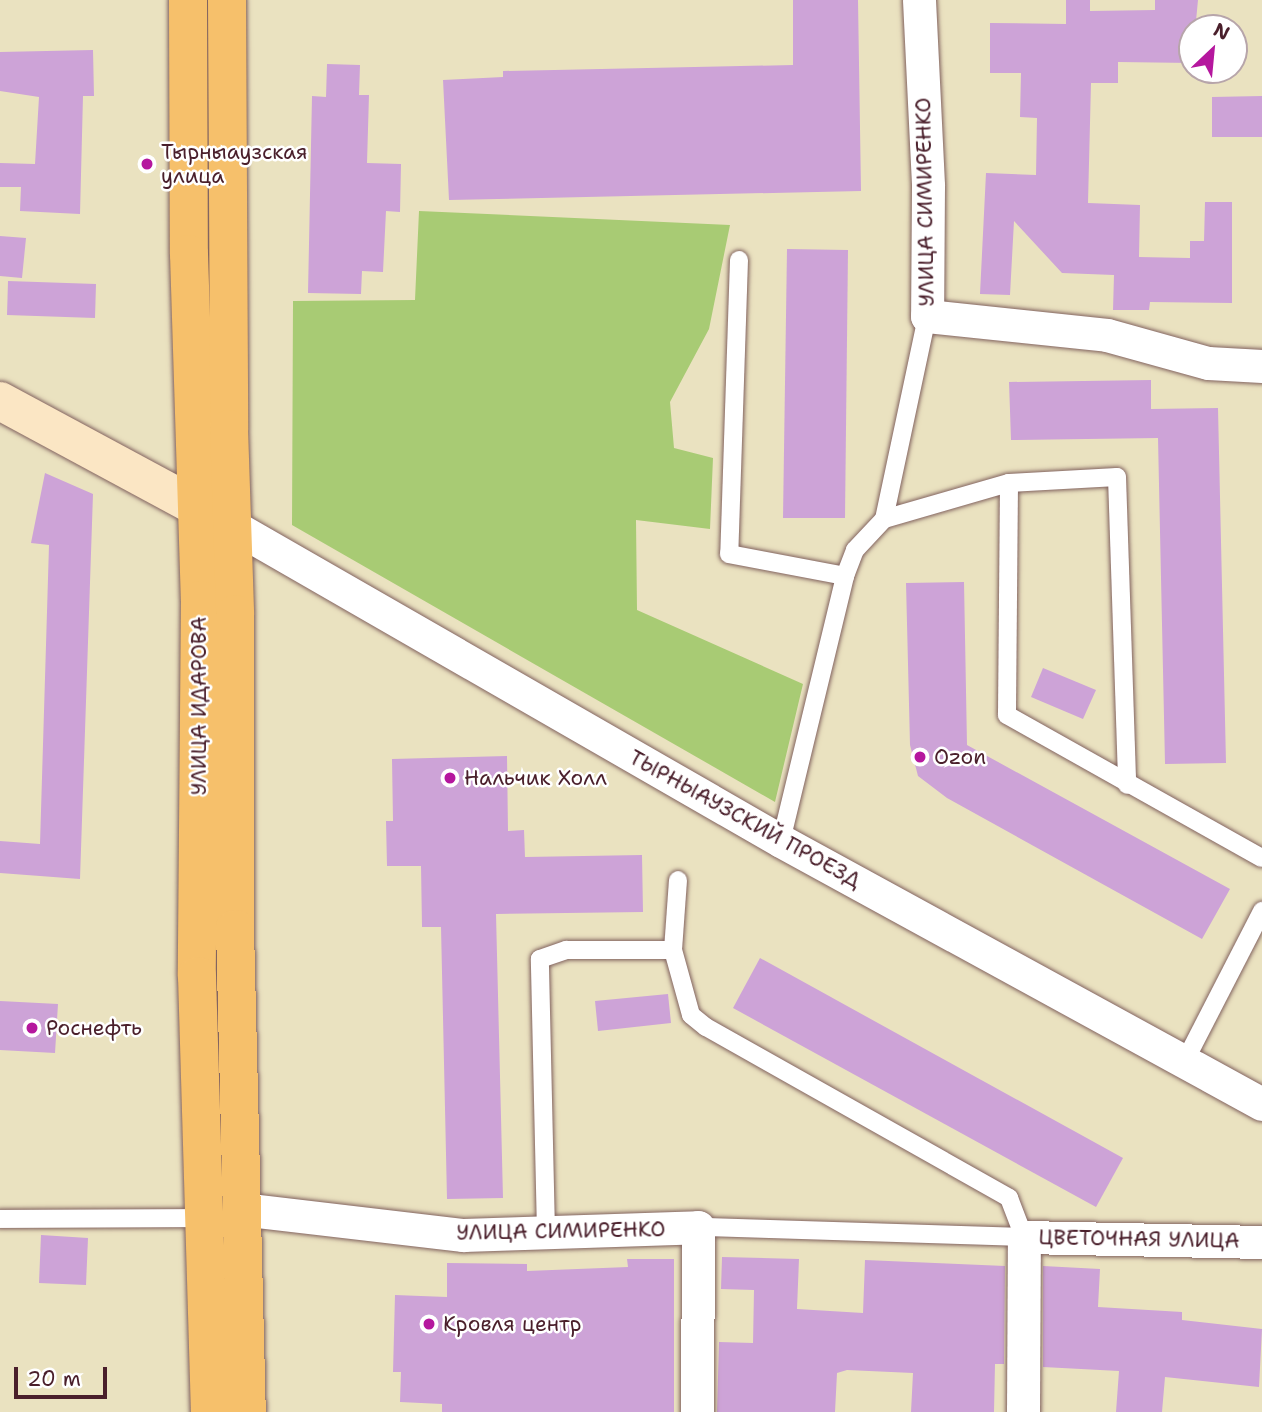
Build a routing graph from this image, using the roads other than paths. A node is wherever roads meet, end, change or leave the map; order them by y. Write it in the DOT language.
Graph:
graph roads {
  1 [pos="188,0"];
  2 [pos="227,0"];
  3 [pos="919,0"];
  4 [pos="738,260"];
  5 [pos="927,316"];
  6 [pos="1262,366"];
  7 [pos="0,401"];
  8 [pos="1009,483"];
  9 [pos="196,506"];
  10 [pos="884,519"];
  11 [pos="233,526"];
  12 [pos="845,576"];
  13 [pos="1127,785"];
  14 [pos="781,841"];
  15 [pos="1262,858"];
  16 [pos="678,880"];
  17 [pos="1262,911"];
  18 [pos="673,950"];
  19 [pos="1185,1061"];
  20 [pos="1262,1104"];
  21 [pos="241,1209"];
  22 [pos="204,1218"];
  23 [pos="0,1219"];
  24 [pos="698,1227"];
  25 [pos="546,1232"];
  26 [pos="1024,1237"];
  27 [pos="1262,1242"];
  28 [pos="210,1412"];
  29 [pos="247,1412"];
  30 [pos="697,1412"];
  31 [pos="1023,1412"];
  1 -- 9 [label="main road, УЛИЦА ИДАРОВА"];
  2 -- 11 [label="main road, УЛИЦА ИДАРОВА"];
  3 -- 5 [label="street, УЛИЦА СИМИРЕНКО"];
  4 -- 12 [label="lane"];
  5 -- 6 [label="street, УЛИЦА СИМИРЕНКО"];
  5 -- 10 [label="lane"];
  7 -- 9 [label="street"];
  8 -- 10 [label="lane"];
  8 -- 13 [label="lane"];
  8 -- 13 [label="lane"];
  9 -- 11 [label="street"];
  9 -- 22 [label="main road, УЛИЦА ИДАРОВА"];
  10 -- 12 [label="lane"];
  11 -- 14 [label="street, ТЫРНЫАУЗСКИЙ ПРОЕЗД"];
  11 -- 21 [label="main road, УЛИЦА ИДАРОВА"];
  12 -- 14 [label="lane"];
  13 -- 15 [label="lane"];
  14 -- 19 [label="street, ТЫРНЫАУЗСКИЙ ПРОЕЗД"];
  16 -- 18 [label="lane"];
  17 -- 19 [label="lane"];
  18 -- 25 [label="lane"];
  18 -- 26 [label="lane"];
  19 -- 20 [label="street, ТЫРНЫАУЗСКИЙ ПРОЕЗД"];
  21 -- 25 [label="street, УЛИЦА СИМИРЕНКО"];
  21 -- 29 [label="main road, УЛИЦА ИДАРОВА"];
  22 -- 23 [label="lane"];
  22 -- 28 [label="main road, УЛИЦА ИДАРОВА"];
  24 -- 25 [label="street, УЛИЦА СИМИРЕНКО"];
  24 -- 26 [label="lane"];
  24 -- 30 [label="street"];
  26 -- 27 [label="street, ЦВЕТОЧНАЯ УЛИЦА"];
  26 -- 31 [label="street, ЦВЕТОЧНАЯ УЛИЦА"];
}
